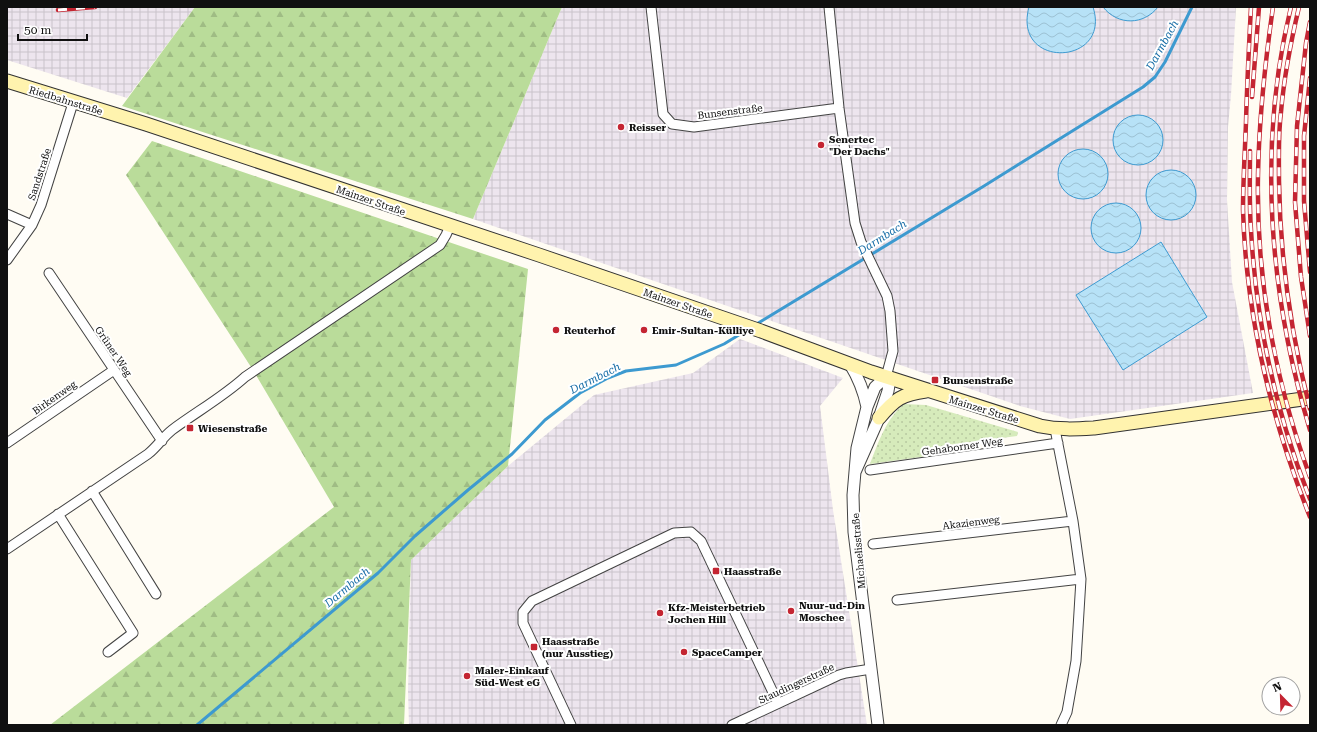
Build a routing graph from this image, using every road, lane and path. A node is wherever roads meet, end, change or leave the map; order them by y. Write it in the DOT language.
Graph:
graph roads {
  1 [pos="651,7"];
  2 [pos="829,7"];
  3 [pos="7,81"];
  4 [pos="73,102"];
  5 [pos="839,108"];
  6 [pos="126,118"];
  7 [pos="7,214"];
  8 [pos="32,225"];
  9 [pos="450,226"];
  10 [pos="7,260"];
  11 [pos="49,273"];
  12 [pos="850,364"];
  13 [pos="114,370"];
  14 [pos="886,377"];
  15 [pos="928,390"];
  16 [pos="1310,398"];
  17 [pos="867,407"];
  18 [pos="879,418"];
  19 [pos="1055,429"];
  20 [pos="162,441"];
  21 [pos="7,443"];
  22 [pos="1058,443"];
  23 [pos="870,470"];
  24 [pos="855,472"];
  25 [pos="92,491"];
  26 [pos="58,514"];
  27 [pos="1073,521"];
  28 [pos="873,544"];
  29 [pos="7,549"];
  30 [pos="1081,579"];
  31 [pos="156,594"];
  32 [pos="896,600"];
  33 [pos="108,652"];
  34 [pos="871,669"];
  35 [pos="778,703"];
  36 [pos="571,725"];
  37 [pos="732,725"];
  38 [pos="878,725"];
  39 [pos="1061,725"];
  1 -- 5 [label="street, Bunsenstraße"];
  2 -- 5 [label="street"];
  3 -- 4 [label="main road, Riedbahnstraße"];
  4 -- 6 [label="main road, Riedbahnstraße"];
  4 -- 8 [label="street, Sandstraße"];
  5 -- 14 [label="street"];
  6 -- 9 [label="main road, Mainzer Straße"];
  7 -- 8 [label="street"];
  8 -- 10 [label="street, Sandstraße"];
  9 -- 12 [label="main road, Mainzer Straße"];
  9 -- 20 [label="street"];
  11 -- 13 [label="street, Grüner Weg"];
  12 -- 14 [label="main road, Mainzer Straße"];
  12 -- 17 [label="street"];
  13 -- 20 [label="street, Grüner Weg"];
  13 -- 21 [label="street, Birkenweg"];
  14 -- 15 [label="main road, Mainzer Straße"];
  14 -- 17 [label="street, Michaelisstraße"];
  14 -- 18 [label="street, Michaelisstraße"];
  15 -- 18 [label="main road"];
  15 -- 19 [label="main road, Mainzer Straße"];
  16 -- 19 [label="main road, Mainzer Straße"];
  17 -- 24 [label="street, Michaelisstraße"];
  18 -- 24 [label="street, Michaelisstraße"];
  19 -- 22 [label="street"];
  20 -- 25 [label="street"];
  22 -- 23 [label="street, Gehaborner Weg"];
  22 -- 27 [label="street"];
  24 -- 34 [label="street, Michaelisstraße"];
  25 -- 26 [label="street"];
  25 -- 31 [label="street"];
  26 -- 29 [label="street"];
  26 -- 33 [label="street"];
  27 -- 28 [label="street, Akazienweg"];
  27 -- 30 [label="street"];
  30 -- 32 [label="street"];
  30 -- 39 [label="street"];
  34 -- 35 [label="street, Staudingerstraße"];
  34 -- 38 [label="street, Michaelisstraße"];
  35 -- 36 [label="street"];
  35 -- 37 [label="street, Staudingerstraße"];
}
